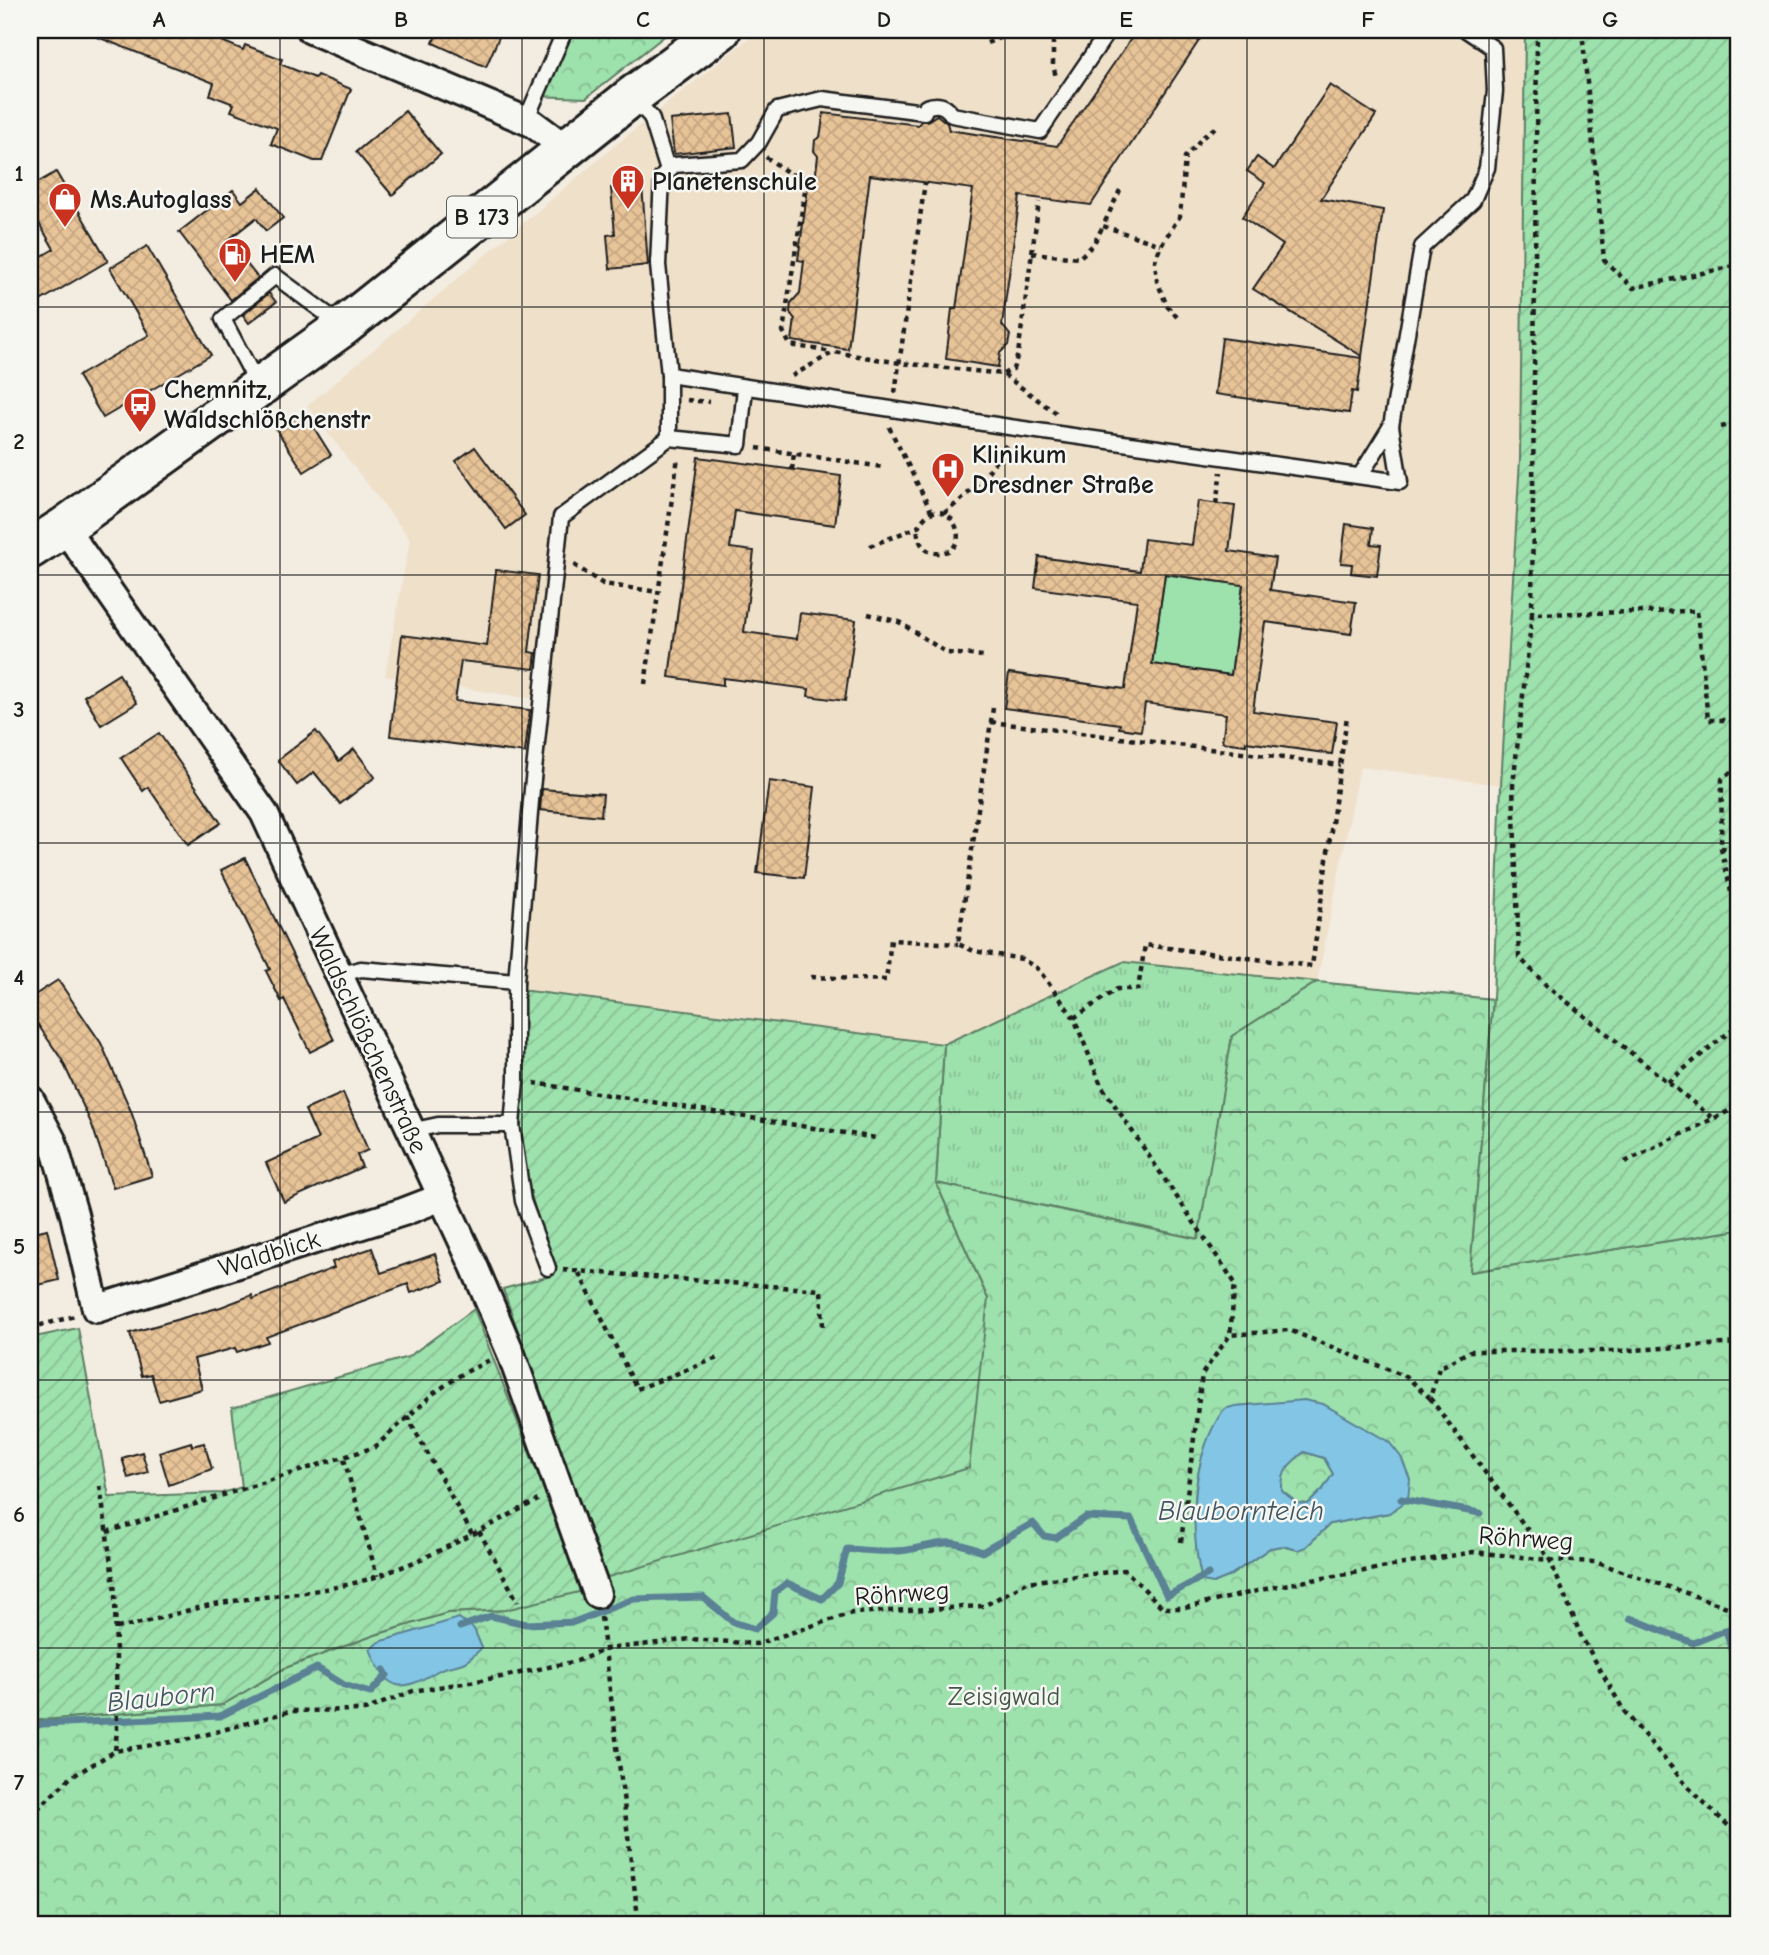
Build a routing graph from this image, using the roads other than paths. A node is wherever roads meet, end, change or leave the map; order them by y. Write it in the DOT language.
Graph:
graph roads {
  1 [pos="311,30"];
  2 [pos="565,30"];
  3 [pos="721,30"];
  4 [pos="1109,30"];
  5 [pos="1466,30"];
  6 [pos="631,97"];
  7 [pos="526,120"];
  8 [pos="567,149"];
  9 [pos="668,171"];
  10 [pos="344,326"];
  11 [pos="669,375"];
  12 [pos="259,387"];
  13 [pos="745,388"];
  14 [pos="1391,426"];
  15 [pos="675,438"];
  16 [pos="1360,477"];
  17 [pos="64,527"];
  18 [pos="30,549"];
  19 [pos="338,975"];
  20 [pos="516,982"];
  21 [pos="30,1099"];
  22 [pos="512,1125"];
  23 [pos="410,1131"];
  24 [pos="442,1197"];
  25 [pos="548,1268"];
  26 [pos="597,1594"];
  1 -- 7 [label="street"];
  2 -- 7 [label="lane"];
  3 -- 6 [label="main road, B 173"];
  4 -- 9 [label="lane"];
  5 -- 14 [label="lane"];
  6 -- 8 [label="main road, B 173"];
  6 -- 9 [label="lane"];
  7 -- 8 [label="street"];
  8 -- 10 [label="main road, B 173"];
  9 -- 11 [label="lane"];
  10 -- 12 [label="main road, B 173"];
  10 -- 12 [label="lane"];
  11 -- 13 [label="lane"];
  11 -- 15 [label="lane"];
  12 -- 17 [label="main road, B 173"];
  13 -- 15 [label="lane"];
  13 -- 16 [label="lane"];
  14 -- 16 [label="lane"];
  14 -- 16 [label="lane"];
  15 -- 20 [label="lane"];
  17 -- 18 [label="main road, B 173"];
  17 -- 19 [label="street, Waldschlößchenstraße"];
  19 -- 20 [label="lane"];
  19 -- 23 [label="street, Waldschlößchenstraße"];
  20 -- 22 [label="lane"];
  21 -- 24 [label="street, Waldblick"];
  22 -- 23 [label="lane"];
  22 -- 25 [label="lane"];
  23 -- 24 [label="street, Waldschlößchenstraße"];
  24 -- 26 [label="street, Waldschlößchenstraße"];
}
